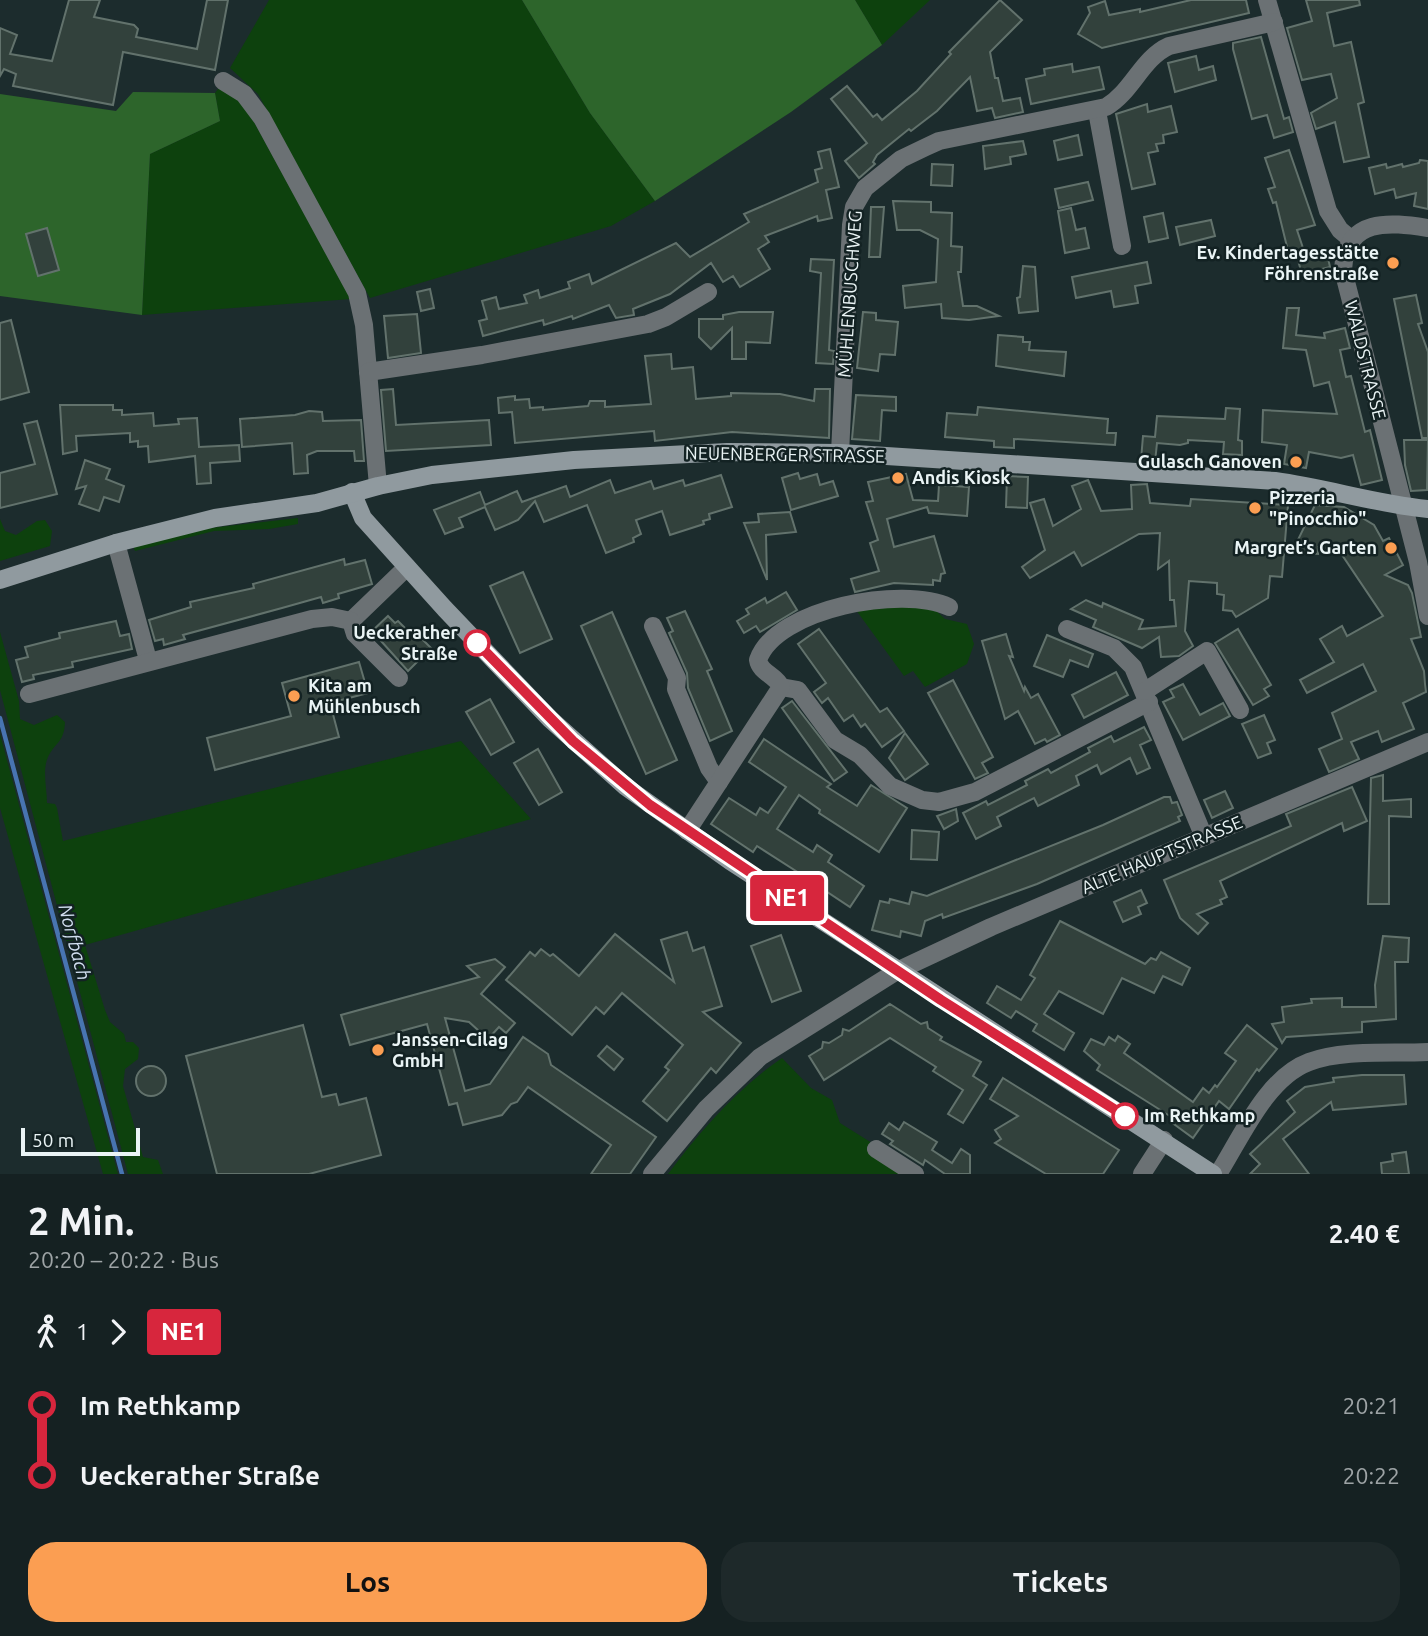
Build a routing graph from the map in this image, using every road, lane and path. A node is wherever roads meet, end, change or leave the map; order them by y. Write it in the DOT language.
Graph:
graph roads {
  1 [pos="1267,0"];
  2 [pos="1274,22"];
  3 [pos="223,80"];
  4 [pos="1097,111"];
  5 [pos="1428,228"];
  6 [pos="1352,240"];
  7 [pos="1122,246"];
  8 [pos="708,292"];
  9 [pos="368,372"];
  10 [pos="840,453"];
  11 [pos="377,486"];
  12 [pos="352,492"];
  13 [pos="1401,506"];
  14 [pos="1428,509"];
  15 [pos="116,543"];
  16 [pos="407,568"];
  17 [pos="0,580"];
  18 [pos="949,607"];
  19 [pos="1428,616"];
  20 [pos="351,621"];
  21 [pos="653,626"];
  22 [pos="1068,629"];
  23 [pos="148,660"];
  24 [pos="399,678"];
  25 [pos="781,687"];
  26 [pos="29,694"];
  27 [pos="1147,696"];
  28 [pos="1240,710"];
  29 [pos="1428,742"];
  30 [pos="719,782"];
  31 [pos="687,831"];
  32 [pos="1204,837"];
  33 [pos="897,971"];
  34 [pos="1428,1052"];
  35 [pos="1164,1140"];
  36 [pos="876,1149"];
  37 [pos="652,1174"];
  38 [pos="915,1174"];
  39 [pos="1142,1174"];
  40 [pos="1215,1174"];
  1 -- 2 [label="street"];
  2 -- 4 [label="street"];
  2 -- 6 [label="street"];
  3 -- 9 [label="street"];
  4 -- 7 [label="street"];
  4 -- 10 [label="street, MÜHLENBUSCHWEG"];
  5 -- 6 [label="street"];
  6 -- 13 [label="street, WALDSTRASSE"];
  8 -- 9 [label="street"];
  9 -- 11 [label="street"];
  10 -- 11 [label="street, NEUENBERGER STRASSE"];
  10 -- 13 [label="street, NEUENBERGER STRASSE"];
  11 -- 12 [label="street, NEUENBERGER STRASSE"];
  12 -- 15 [label="street, NEUENBERGER STRASSE"];
  12 -- 16 [label="street"];
  13 -- 14 [label="street, NEUENBERGER STRASSE"];
  13 -- 19 [label="street"];
  15 -- 17 [label="street, NEUENBERGER STRASSE"];
  15 -- 23 [label="street"];
  16 -- 20 [label="street"];
  16 -- 31 [label="street"];
  18 -- 25 [label="street"];
  20 -- 23 [label="street"];
  20 -- 24 [label="street"];
  21 -- 30 [label="street"];
  22 -- 27 [label="street"];
  23 -- 26 [label="street"];
  25 -- 27 [label="street"];
  25 -- 30 [label="street"];
  27 -- 28 [label="street"];
  27 -- 32 [label="street"];
  29 -- 32 [label="street, ALTE HAUPTSTRASSE"];
  30 -- 31 [label="street"];
  31 -- 33 [label="street"];
  32 -- 33 [label="street, ALTE HAUPTSTRASSE"];
  33 -- 35 [label="street"];
  33 -- 37 [label="street, ALTE HAUPTSTRASSE"];
  34 -- 40 [label="street"];
  35 -- 39 [label="street"];
  35 -- 40 [label="street"];
  36 -- 38 [label="street"];
}
